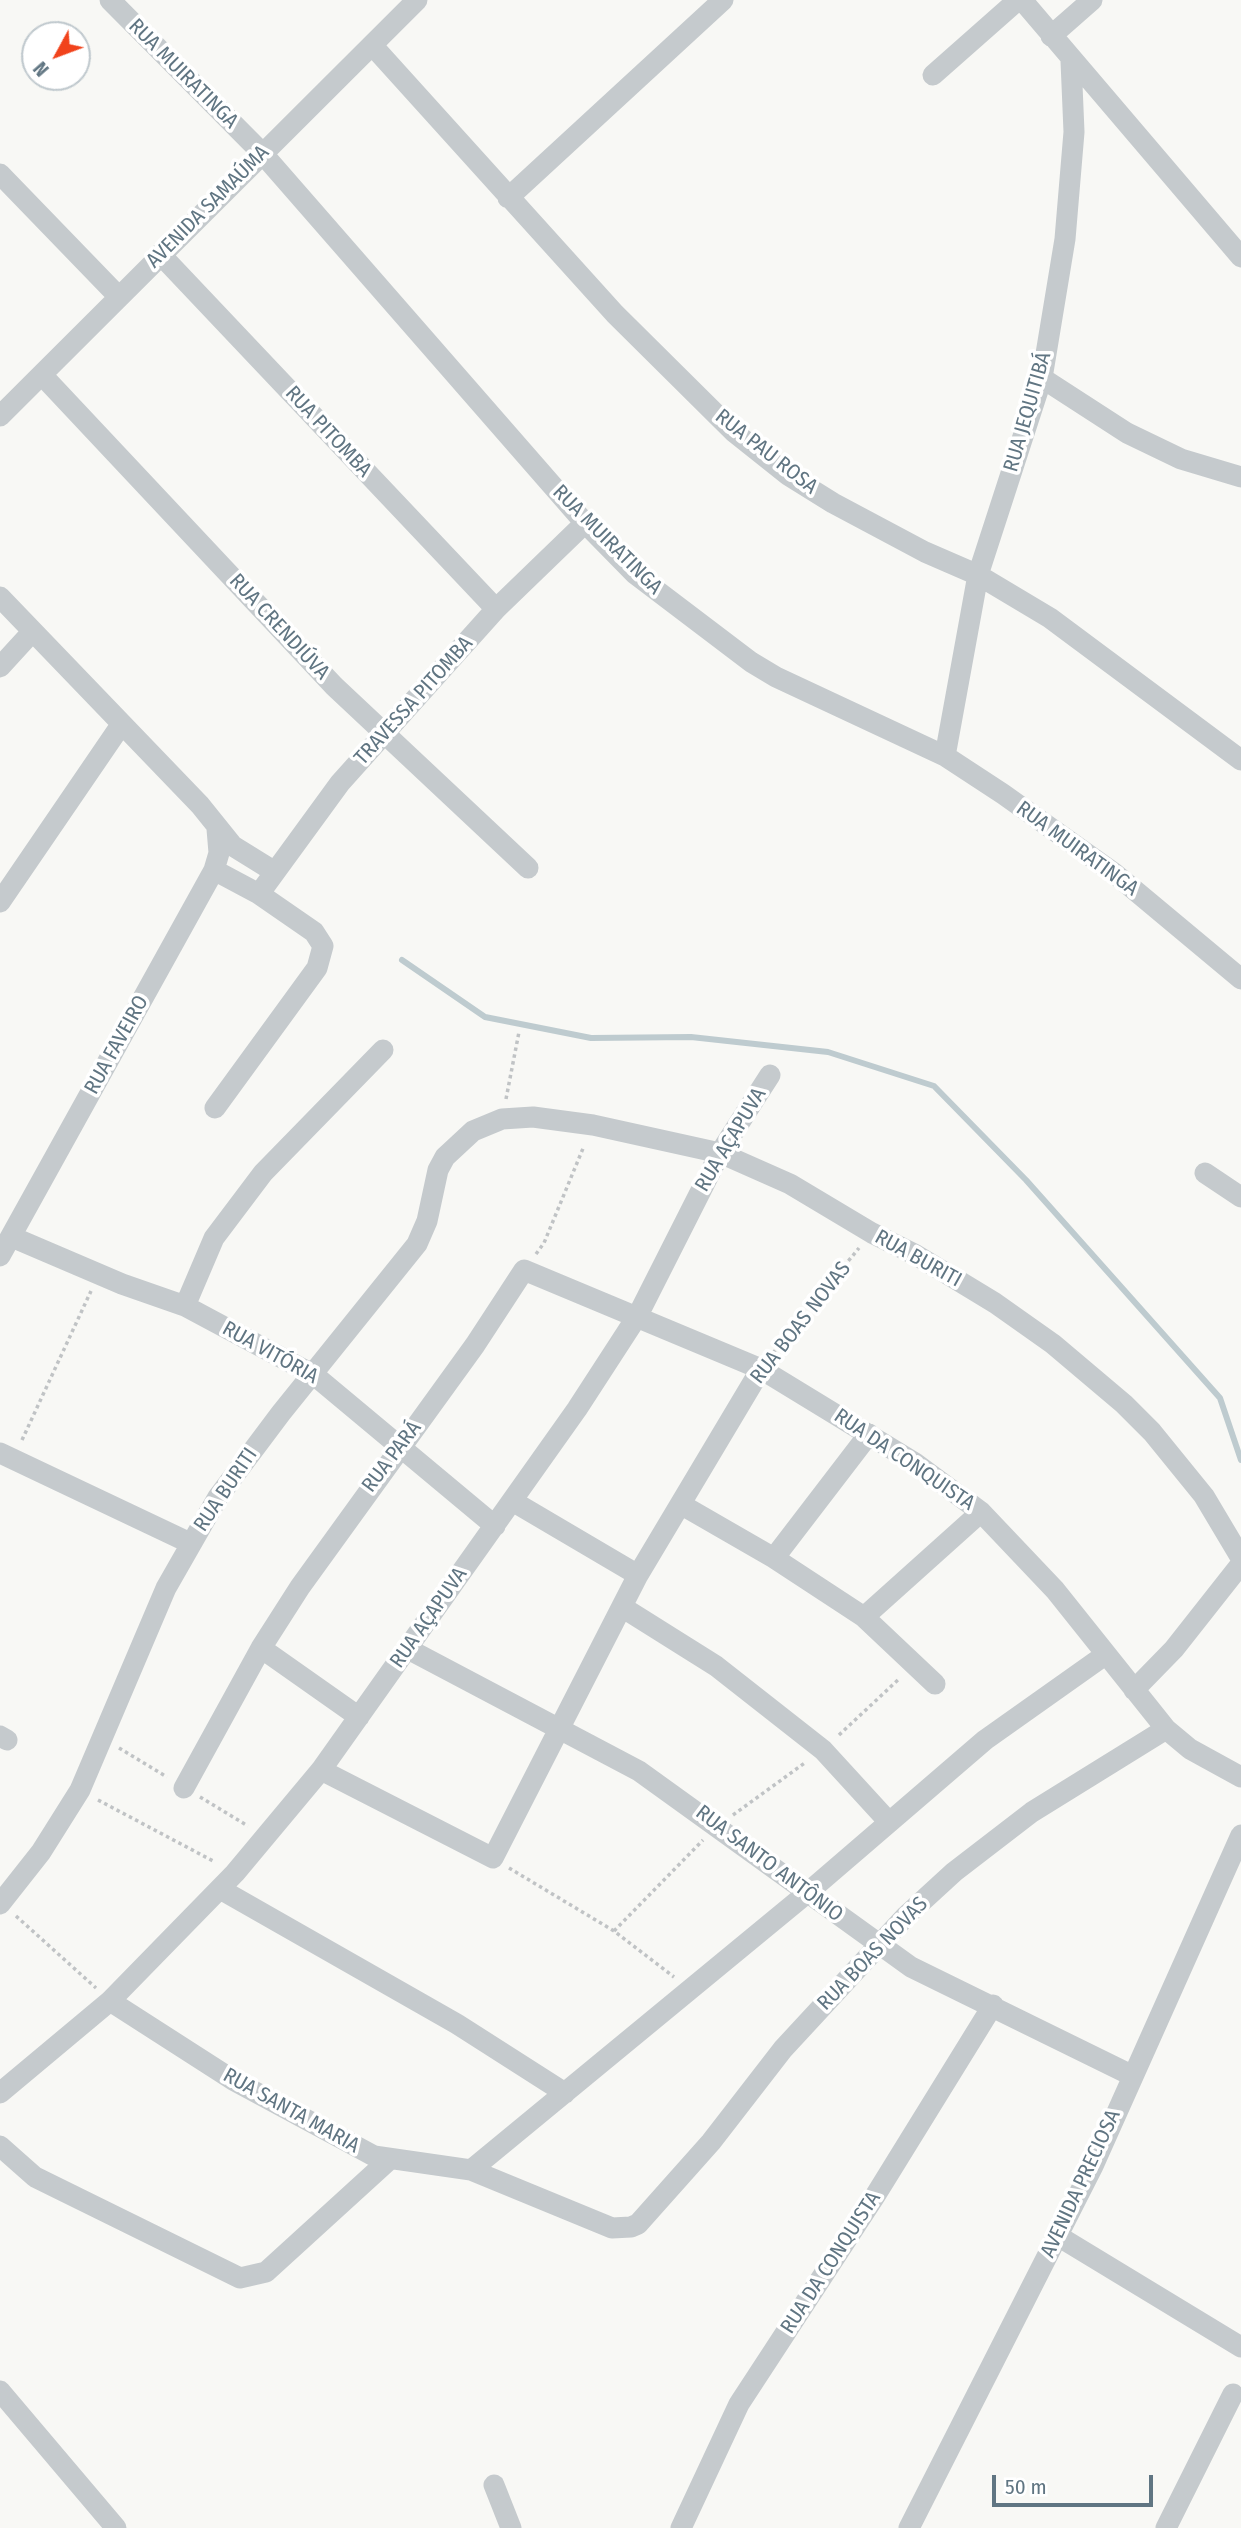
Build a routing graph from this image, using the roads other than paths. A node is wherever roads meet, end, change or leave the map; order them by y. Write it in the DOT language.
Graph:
graph roads {
  1 [pos="110,0"];
  2 [pos="723,0"];
  3 [pos="1020,0"];
  4 [pos="1092,0"];
  5 [pos="403,5"];
  6 [pos="1051,36"];
  7 [pos="372,45"];
  8 [pos="1071,61"];
  9 [pos="933,75"];
  10 [pos="262,153"];
  11 [pos="0,174"];
  12 [pos="508,198"];
  13 [pos="160,254"];
  14 [pos="1241,257"];
  15 [pos="119,297"];
  16 [pos="42,375"];
  17 [pos="1042,378"];
  18 [pos="0,416"];
  19 [pos="1241,477"];
  20 [pos="585,523"];
  21 [pos="978,575"];
  22 [pos="0,597"];
  23 [pos="496,609"];
  24 [pos="32,632"];
  25 [pos="0,667"];
  26 [pos="121,725"];
  27 [pos="384,733"];
  28 [pos="944,756"];
  29 [pos="1241,760"];
  30 [pos="218,829"];
  31 [pos="528,868"];
  32 [pos="214,870"];
  33 [pos="275,872"];
  34 [pos="259,894"];
  35 [pos="0,901"];
  36 [pos="1241,979"];
  37 [pos="383,1049"];
  38 [pos="770,1075"];
  39 [pos="215,1108"];
  40 [pos="720,1153"];
  41 [pos="1205,1173"];
  42 [pos="1241,1197"];
  43 [pos="12,1237"];
  44 [pos="0,1256"];
  45 [pos="524,1269"];
  46 [pos="185,1306"];
  47 [pos="638,1315"];
  48 [pos="761,1369"];
  49 [pos="314,1375"];
  50 [pos="869,1434"];
  51 [pos="400,1447"];
  52 [pos="6,1457"];
  53 [pos="514,1502"];
  54 [pos="682,1505"];
  55 [pos="981,1512"];
  56 [pos="495,1526"];
  57 [pos="190,1543"];
  58 [pos="774,1558"];
  59 [pos="1241,1558"];
  60 [pos="1241,1564"];
  61 [pos="638,1575"];
  62 [pos="622,1607"];
  63 [pos="864,1617"];
  64 [pos="261,1648"];
  65 [pos="408,1649"];
  66 [pos="1105,1656"];
  67 [pos="935,1684"];
  68 [pos="1133,1690"];
  69 [pos="359,1717"];
  70 [pos="1166,1729"];
  71 [pos="557,1730"];
  72 [pos="321,1770"];
  73 [pos="1241,1777"];
  74 [pos="184,1788"];
  75 [pos="888,1821"];
  76 [pos="1241,1835"];
  77 [pos="220,1889"];
  78 [pos="806,1894"];
  79 [pos="0,1903"];
  80 [pos="879,1947"];
  81 [pos="110,2001"];
  82 [pos="993,2005"];
  83 [pos="1131,2075"];
  84 [pos="0,2093"];
  85 [pos="565,2093"];
  86 [pos="0,2146"];
  87 [pos="390,2160"];
  88 [pos="471,2170"];
  89 [pos="625,2228"];
  90 [pos="1058,2236"];
  91 [pos="1241,2347"];
  92 [pos="0,2391"];
  93 [pos="1233,2394"];
  94 [pos="494,2485"];
  95 [pos="116,2528"];
  96 [pos="512,2528"];
  97 [pos="681,2528"];
  98 [pos="909,2528"];
  99 [pos="1166,2528"];
  1 -- 10 [label="street, RUA MUIRATINGA"];
  2 -- 12 [label="street"];
  3 -- 6 [label="street"];
  3 -- 9 [label="street"];
  4 -- 6 [label="street"];
  5 -- 7 [label="street, AVENIDA SAMAÚMA"];
  6 -- 8 [label="street"];
  7 -- 10 [label="street, AVENIDA SAMAÚMA"];
  7 -- 12 [label="street, RUA PAU ROSA"];
  8 -- 14 [label="street"];
  8 -- 17 [label="street, RUA JEQUITIBÁ"];
  10 -- 13 [label="street, AVENIDA SAMAÚMA"];
  10 -- 20 [label="street, RUA MUIRATINGA"];
  11 -- 15 [label="street"];
  12 -- 21 [label="street, RUA PAU ROSA"];
  13 -- 15 [label="street, AVENIDA SAMAÚMA"];
  13 -- 23 [label="street, RUA PITOMBA"];
  15 -- 16 [label="street, AVENIDA SAMAÚMA"];
  16 -- 18 [label="street, AVENIDA SAMAÚMA"];
  16 -- 27 [label="street, RUA CRENDIÚVA"];
  17 -- 19 [label="street"];
  17 -- 21 [label="street, RUA JEQUITIBÁ"];
  20 -- 23 [label="street, TRAVESSA PITOMBA"];
  20 -- 28 [label="street, RUA MUIRATINGA"];
  21 -- 28 [label="street, RUA JEQUITIBÁ"];
  21 -- 29 [label="street, RUA PAU ROSA"];
  22 -- 24 [label="street"];
  23 -- 27 [label="street, TRAVESSA PITOMBA"];
  24 -- 25 [label="street"];
  24 -- 26 [label="street"];
  26 -- 30 [label="street"];
  26 -- 35 [label="street"];
  27 -- 31 [label="street, RUA CRENDIÚVA"];
  27 -- 33 [label="street, TRAVESSA PITOMBA"];
  28 -- 36 [label="street, RUA MUIRATINGA"];
  30 -- 32 [label="street, RUA FAVEIRO"];
  30 -- 33 [label="street"];
  32 -- 34 [label="street"];
  32 -- 43 [label="street, RUA FAVEIRO"];
  33 -- 34 [label="street, TRAVESSA PITOMBA"];
  34 -- 39 [label="street"];
  37 -- 46 [label="street"];
  38 -- 40 [label="street, RUA AÇAPUVA"];
  40 -- 47 [label="street, RUA AÇAPUVA"];
  40 -- 49 [label="street, RUA BURITI"];
  40 -- 59 [label="street, RUA BURITI"];
  41 -- 42 [label="street"];
  43 -- 44 [label="street, RUA FAVEIRO"];
  43 -- 46 [label="street, RUA VITÓRIA"];
  45 -- 47 [label="street, RUA DA CONQUISTA"];
  45 -- 51 [label="street, RUA PARÁ"];
  46 -- 49 [label="street, RUA VITÓRIA"];
  47 -- 48 [label="street, RUA DA CONQUISTA"];
  47 -- 53 [label="street, RUA AÇAPUVA"];
  48 -- 50 [label="street, RUA DA CONQUISTA"];
  48 -- 54 [label="street, RUA BOAS NOVAS"];
  49 -- 51 [label="street, RUA VITÓRIA"];
  49 -- 57 [label="street, RUA BURITI"];
  50 -- 55 [label="street, RUA DA CONQUISTA"];
  50 -- 58 [label="street"];
  51 -- 56 [label="street, RUA VITÓRIA"];
  51 -- 64 [label="street, RUA PARÁ"];
  52 -- 57 [label="street"];
  53 -- 56 [label="street, RUA AÇAPUVA"];
  53 -- 61 [label="street"];
  54 -- 58 [label="street"];
  54 -- 61 [label="street, RUA BOAS NOVAS"];
  55 -- 63 [label="street"];
  55 -- 66 [label="street, RUA DA CONQUISTA"];
  56 -- 65 [label="street, RUA AÇAPUVA"];
  57 -- 79 [label="street, RUA BURITI"];
  58 -- 63 [label="street"];
  60 -- 68 [label="street"];
  61 -- 62 [label="street, RUA BOAS NOVAS"];
  62 -- 71 [label="street, RUA BOAS NOVAS"];
  62 -- 75 [label="street"];
  63 -- 67 [label="street"];
  64 -- 69 [label="street"];
  64 -- 74 [label="street, RUA PARÁ"];
  65 -- 69 [label="street, RUA AÇAPUVA"];
  65 -- 71 [label="street, RUA SANTO ANTÔNIO"];
  66 -- 68 [label="street, RUA DA CONQUISTA"];
  66 -- 75 [label="street"];
  68 -- 70 [label="street, RUA DA CONQUISTA"];
  69 -- 72 [label="street, RUA AÇAPUVA"];
  70 -- 73 [label="street, RUA DA CONQUISTA"];
  70 -- 80 [label="street, RUA BOAS NOVAS"];
  71 -- 72 [label="street, RUA BOAS NOVAS"];
  71 -- 78 [label="street, RUA SANTO ANTÔNIO"];
  72 -- 77 [label="street, RUA AÇAPUVA"];
  75 -- 78 [label="street"];
  76 -- 83 [label="street, AVENIDA PRECIOSA"];
  77 -- 81 [label="street, RUA AÇAPUVA"];
  77 -- 85 [label="street"];
  78 -- 80 [label="street, RUA SANTO ANTÔNIO"];
  78 -- 85 [label="street"];
  80 -- 82 [label="street, RUA SANTO ANTÔNIO"];
  80 -- 89 [label="street, RUA BOAS NOVAS"];
  81 -- 84 [label="street, RUA AÇAPUVA"];
  81 -- 87 [label="street, RUA SANTA MARIA"];
  82 -- 83 [label="street, RUA SANTO ANTÔNIO"];
  82 -- 97 [label="street, RUA DA CONQUISTA"];
  83 -- 90 [label="street, AVENIDA PRECIOSA"];
  85 -- 88 [label="street"];
  86 -- 87 [label="street"];
  87 -- 88 [label="street, RUA SANTA MARIA"];
  88 -- 89 [label="street, RUA SANTA MARIA"];
  90 -- 91 [label="street"];
  90 -- 98 [label="street, AVENIDA PRECIOSA"];
  92 -- 95 [label="street"];
  93 -- 99 [label="street"];
  94 -- 96 [label="street"];
}
